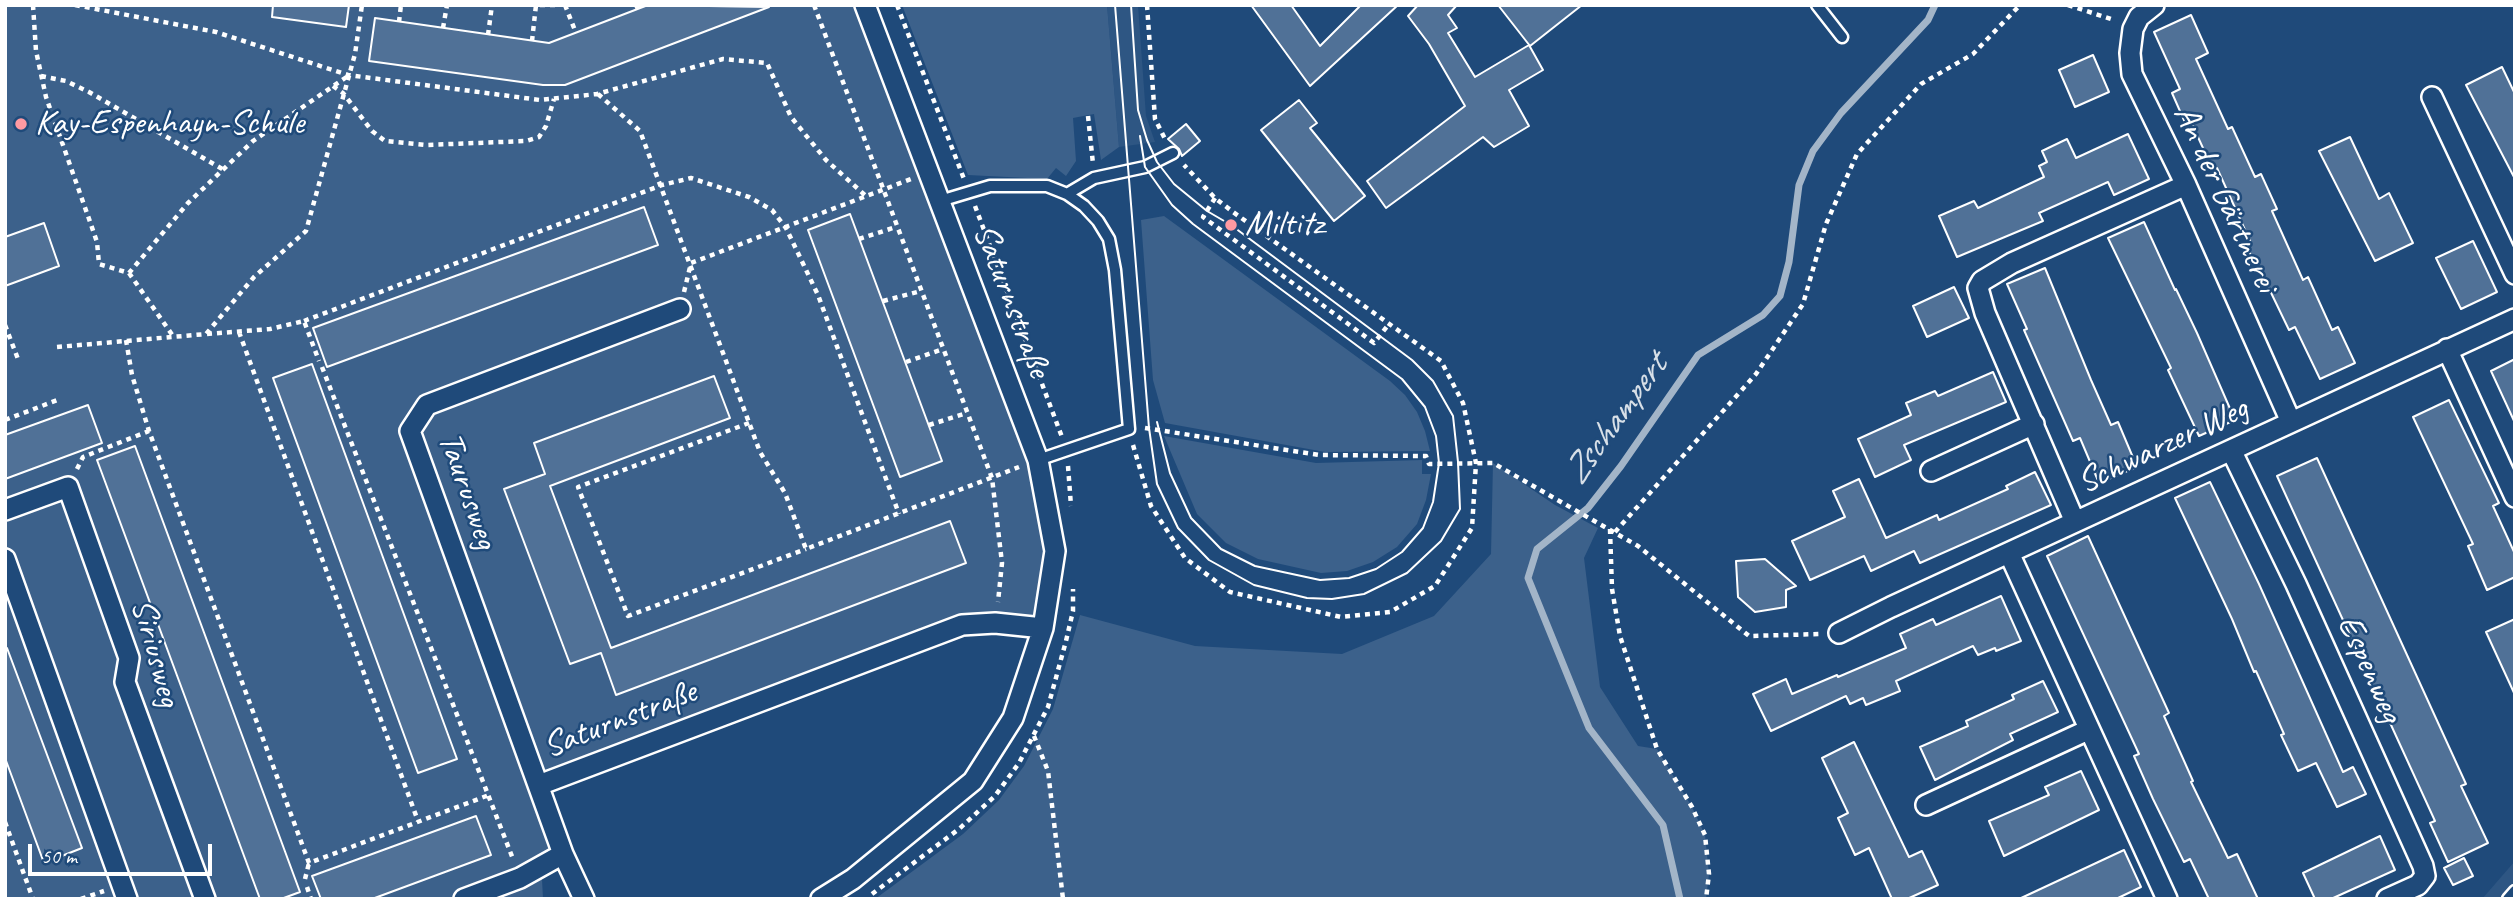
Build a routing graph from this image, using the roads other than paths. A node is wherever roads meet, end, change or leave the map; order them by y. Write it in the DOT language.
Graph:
graph roads {
  1 [pos="865,5"];
  2 [pos="1817,5"];
  3 [pos="2154,5"];
  4 [pos="1842,37"];
  5 [pos="2432,97"];
  6 [pos="1173,153"];
  7 [pos="2186,185"];
  8 [pos="1067,194"];
  9 [pos="940,201"];
  10 [pos="2515,274"];
  11 [pos="680,309"];
  12 [pos="2515,319"];
  13 [pos="2447,349"];
  14 [pos="2291,422"];
  15 [pos="2034,424"];
  16 [pos="2231,450"];
  17 [pos="1038,460"];
  18 [pos="1931,471"];
  19 [pos="2515,497"];
  20 [pos="5,510"];
  21 [pos="2075,522"];
  22 [pos="2009,553"];
  23 [pos="5,559"];
  24 [pos="1043,628"];
  25 [pos="1839,633"];
  26 [pos="2088,730"];
  27 [pos="539,785"];
  28 [pos="1926,805"];
  29 [pos="563,854"];
  30 [pos="853,880"];
  31 [pos="2515,891"];
  32 [pos="127,899"];
  33 [pos="205,899"];
  34 [pos="464,899"];
  35 [pos="569,899"];
  36 [pos="584,899"];
  37 [pos="809,899"];
  38 [pos="821,899"];
  39 [pos="2167,899"];
  40 [pos="2387,899"];
  41 [pos="2508,899"];
  1 -- 9 [label="street, Saturnstraße"];
  2 -- 4 [label="lane"];
  3 -- 7 [label="street, An der Gärtnerei"];
  5 -- 10 [label="street"];
  6 -- 8 [label="lane"];
  7 -- 14 [label="street, An der Gärtnerei"];
  7 -- 15 [label="street"];
  8 -- 9 [label="lane"];
  8 -- 17 [label="lane"];
  9 -- 17 [label="street, Saturnstraße"];
  11 -- 27 [label="street, Taurusweg"];
  12 -- 13 [label="street, Schwarzer Weg"];
  13 -- 14 [label="street, Schwarzer Weg"];
  13 -- 19 [label="street"];
  14 -- 16 [label="street, Schwarzer Weg"];
  15 -- 18 [label="street"];
  15 -- 21 [label="street"];
  16 -- 21 [label="street, Schwarzer Weg"];
  16 -- 40 [label="street, Espenweg"];
  17 -- 24 [label="street, Saturnstraße"];
  20 -- 33 [label="street, Siriusweg"];
  21 -- 22 [label="street, Schwarzer Weg"];
  22 -- 25 [label="street, Schwarzer Weg"];
  22 -- 26 [label="street"];
  23 -- 32 [label="street"];
  24 -- 27 [label="street, Saturnstraße"];
  24 -- 30 [label="street, Saturnstraße"];
  26 -- 28 [label="street"];
  26 -- 39 [label="street"];
  27 -- 29 [label="street, Taurusweg"];
  29 -- 34 [label="street"];
  29 -- 35 [label="street, Taurusweg"];
  29 -- 36 [label="street, Taurusweg"];
  30 -- 37 [label="street, Saturnstraße"];
  30 -- 38 [label="street, Saturnstraße"];
  31 -- 41 [label="lane"];
}
